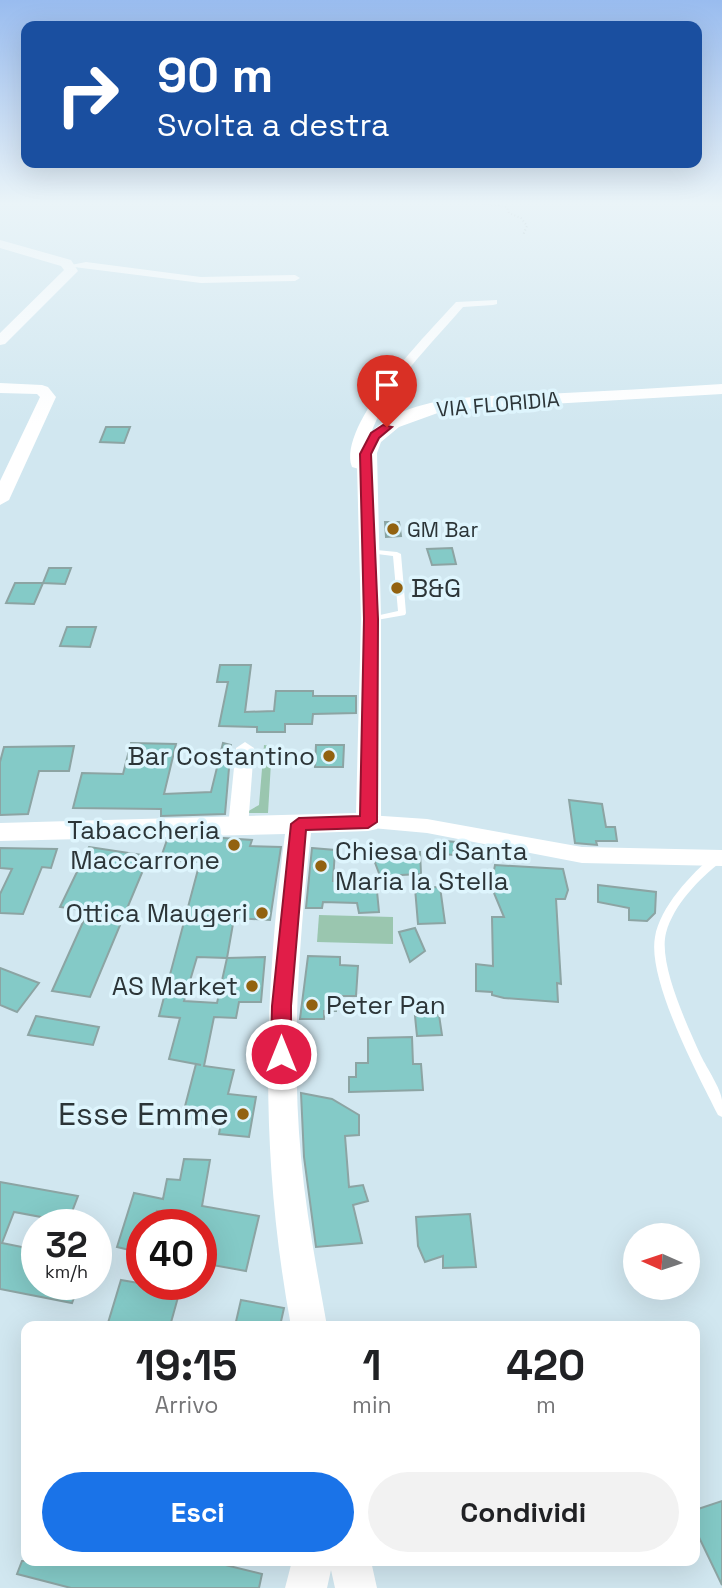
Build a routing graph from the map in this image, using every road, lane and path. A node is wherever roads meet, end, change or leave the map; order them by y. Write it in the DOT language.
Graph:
graph roads {
  1 [pos="67,276"];
  2 [pos="171,276"];
  3 [pos="295,278"];
  4 [pos="493,302"];
  5 [pos="0,341"];
  6 [pos="0,388"];
  7 [pos="722,389"];
  8 [pos="366,467"];
  9 [pos="0,500"];
  10 [pos="369,551"];
  11 [pos="371,619"];
  12 [pos="245,748"];
  13 [pos="368,822"];
  14 [pos="299,824"];
  15 [pos="238,827"];
  16 [pos="0,832"];
  17 [pos="720,858"];
  18 [pos="722,1111"];
  19 [pos="308,1321"];
  20 [pos="312,1566"];
  21 [pos="351,1566"];
  22 [pos="306,1588"];
  23 [pos="356,1588"];
  1 -- 5 [label="street"];
  2 -- 3 [label="street"];
  4 -- 8 [label="street"];
  6 -- 9 [label="street"];
  7 -- 8 [label="street, VIA FLORIDIA"];
  8 -- 10 [label="street, VIA FLORIDIA"];
  10 -- 11 [label="street, VIA FLORIDIA"];
  10 -- 11 [label="lane"];
  11 -- 13 [label="street, VIA FLORIDIA"];
  12 -- 15 [label="street"];
  13 -- 14 [label="street"];
  13 -- 17 [label="street"];
  14 -- 15 [label="street"];
  14 -- 19 [label="street"];
  15 -- 16 [label="street"];
  17 -- 18 [label="lane"];
  20 -- 22 [label="street"];
  21 -- 23 [label="street"];
}
